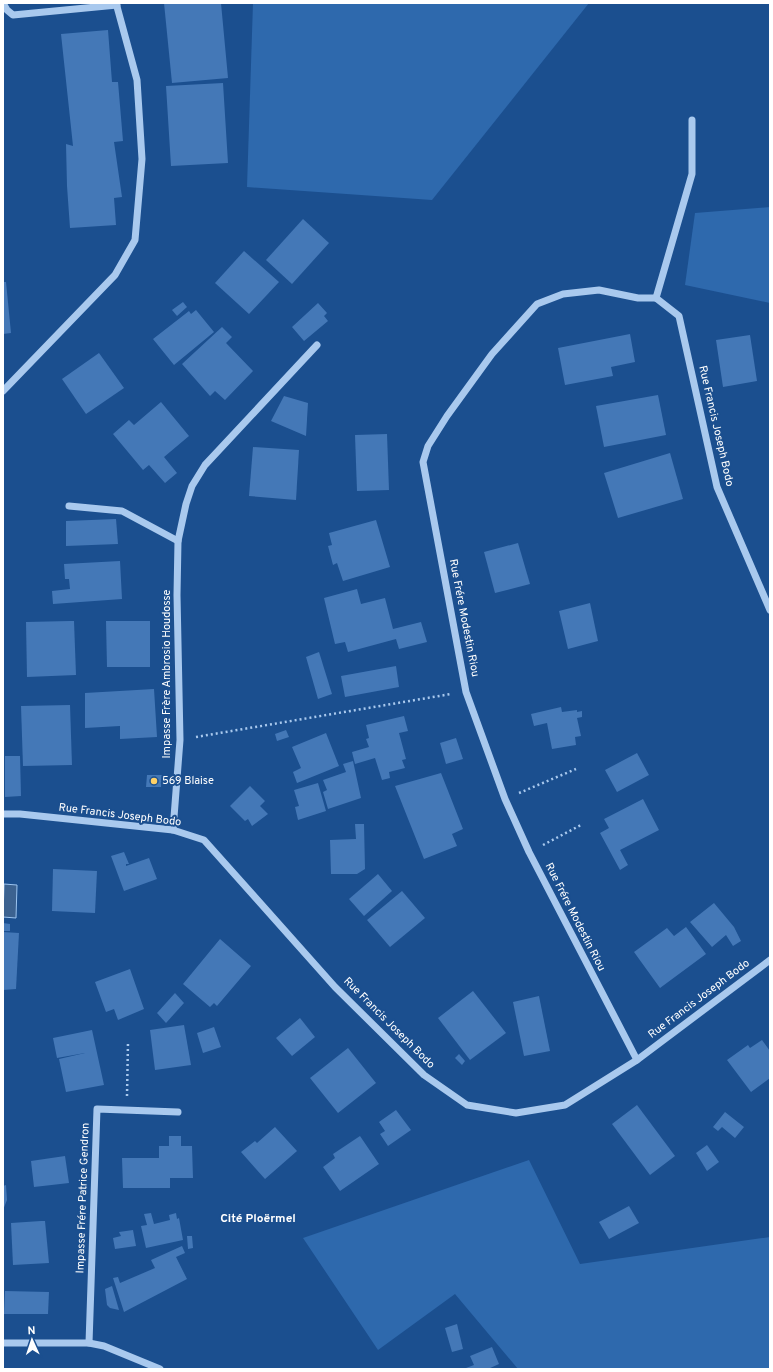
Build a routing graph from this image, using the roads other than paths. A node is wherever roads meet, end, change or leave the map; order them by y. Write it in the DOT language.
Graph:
graph roads {
  1 [pos="4,3"];
  2 [pos="116,4"];
  3 [pos="692,120"];
  4 [pos="656,298"];
  5 [pos="317,345"];
  6 [pos="3,392"];
  7 [pos="69,506"];
  8 [pos="178,541"];
  9 [pos="770,610"];
  10 [pos="3,814"];
  11 [pos="174,830"];
  12 [pos="770,960"];
  13 [pos="637,1060"];
  14 [pos="178,1112"];
  15 [pos="3,1343"];
  16 [pos="89,1343"];
  17 [pos="160,1369"];
  1 -- 2 [label="street"];
  2 -- 6 [label="street"];
  3 -- 4 [label="street"];
  4 -- 9 [label="street, Rue Francis Joseph Bodo"];
  4 -- 13 [label="street, Rue Frére Modestin Riou"];
  5 -- 8 [label="street, Impasse Frère Ambrosio Houdosse"];
  7 -- 8 [label="street"];
  8 -- 11 [label="street, Impasse Frère Ambrosio Houdosse"];
  10 -- 11 [label="street, Rue Francis Joseph Bodo"];
  11 -- 13 [label="street, Rue Francis Joseph Bodo"];
  12 -- 13 [label="street, Rue Francis Joseph Bodo"];
  14 -- 16 [label="street, Impasse Frére Patrice Gendron"];
  15 -- 16 [label="street"];
  16 -- 17 [label="street"];
}
